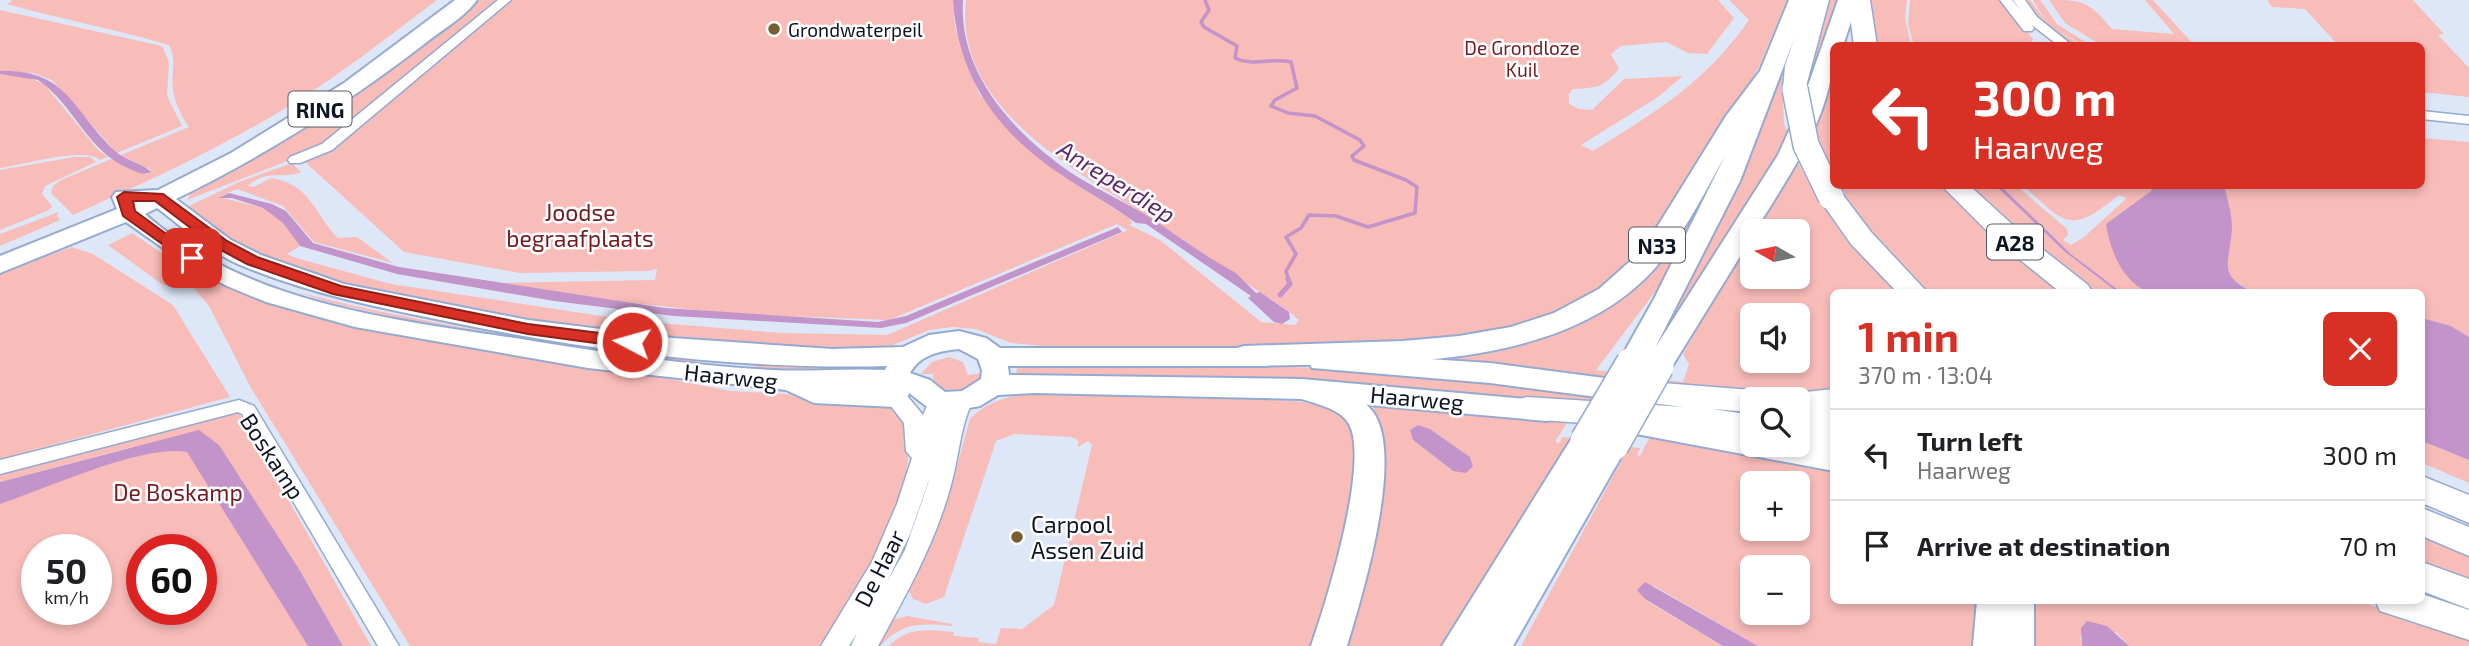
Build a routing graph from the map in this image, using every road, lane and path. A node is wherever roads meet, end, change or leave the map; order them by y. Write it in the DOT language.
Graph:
graph roads {
  1 [pos="443,0"];
  2 [pos="467,0"];
  3 [pos="505,0"];
  4 [pos="1799,0"];
  5 [pos="1818,0"];
  6 [pos="1848,0"];
  7 [pos="1859,0"];
  8 [pos="2006,0"];
  9 [pos="2019,0"];
  10 [pos="1834,42"];
  11 [pos="1865,42"];
  12 [pos="2047,42"];
  13 [pos="2062,42"];
  14 [pos="1830,53"];
  15 [pos="1772,71"];
  16 [pos="2425,108"];
  17 [pos="2469,113"];
  18 [pos="2425,115"];
  19 [pos="2469,120"];
  20 [pos="295,160"];
  21 [pos="1958,189"];
  22 [pos="158,197"];
  23 [pos="126,205"];
  24 [pos="0,249"];
  25 [pos="0,265"];
  26 [pos="1910,289"];
  27 [pos="2074,289"];
  28 [pos="1244,356"];
  29 [pos="1642,374"];
  30 [pos="901,377"];
  31 [pos="975,385"];
  32 [pos="1302,389"];
  33 [pos="1740,398"];
  34 [pos="1830,400"];
  35 [pos="1810,401"];
  36 [pos="1740,407"];
  37 [pos="1527,408"];
  38 [pos="1810,418"];
  39 [pos="1830,421"];
  40 [pos="1740,425"];
  41 [pos="1810,436"];
  42 [pos="1830,439"];
  43 [pos="1740,442"];
  44 [pos="1600,443"];
  45 [pos="1810,455"];
  46 [pos="1830,459"];
  47 [pos="0,467"];
  48 [pos="927,484"];
  49 [pos="2425,490"];
  50 [pos="2469,510"];
  51 [pos="2425,522"];
  52 [pos="2469,541"];
  53 [pos="1554,549"];
  54 [pos="2425,577"];
  55 [pos="2469,594"];
  56 [pos="1994,604"];
  57 [pos="2017,604"];
  58 [pos="2405,604"];
  59 [pos="2469,625"];
  60 [pos="389,646"];
  61 [pos="834,646"];
  62 [pos="864,646"];
  63 [pos="1329,646"];
  64 [pos="1460,646"];
  65 [pos="1494,646"];
  66 [pos="1510,646"];
  67 [pos="1991,646"];
  68 [pos="2015,646"];
  1 -- 23 [label="main road, RING"];
  2 -- 22 [label="main road, RING"];
  3 -- 20 [label="street"];
  4 -- 15 [label="highway, N33"];
  5 -- 26 [label="highway, bridge"];
  6 -- 10 [label="highway, N33"];
  7 -- 11 [label="highway"];
  8 -- 12 [label="street"];
  9 -- 13 [label="street"];
  14 -- 29 [label="highway, N33"];
  15 -- 28 [label="highway, N33"];
  15 -- 29 [label="highway, N33"];
  16 -- 17 [label="street"];
  18 -- 19 [label="street"];
  21 -- 27 [label="highway, A28"];
  22 -- 23 [label="main road, RING"];
  22 -- 30 [label="main road, Haarweg"];
  23 -- 24 [label="main road, RING"];
  23 -- 25 [label="main road, RING"];
  23 -- 30 [label="main road, Haarweg"];
  28 -- 29 [label="main road, Haarweg"];
  28 -- 31 [label="main road, Haarweg"];
  29 -- 33 [label="highway"];
  29 -- 36 [label="main road, Haarweg"];
  29 -- 44 [label="highway, N33, bridge"];
  30 -- 31 [label="main road"];
  30 -- 31 [label="main road"];
  30 -- 31 [label="main road"];
  30 -- 48 [label="street, De Haar"];
  31 -- 32 [label="main road, Haarweg"];
  31 -- 48 [label="street, De Haar"];
  32 -- 37 [label="main road, Haarweg"];
  32 -- 63 [label="highway"];
  34 -- 35 [label="highway"];
  37 -- 40 [label="highway"];
  37 -- 43 [label="main road, Haarweg"];
  38 -- 39 [label="main road"];
  41 -- 42 [label="highway"];
  44 -- 53 [label="highway, N33"];
  44 -- 64 [label="highway, N33"];
  45 -- 46 [label="main road, Haarweg"];
  47 -- 60 [label="street, Boskamp"];
  48 -- 61 [label="street, De Haar"];
  48 -- 62 [label="street, De Haar"];
  49 -- 50 [label="highway"];
  51 -- 52 [label="highway"];
  53 -- 65 [label="highway, N33"];
  53 -- 66 [label="highway, N33"];
  54 -- 55 [label="highway"];
  56 -- 67 [label="highway"];
  57 -- 68 [label="highway"];
  58 -- 59 [label="highway"];
}
